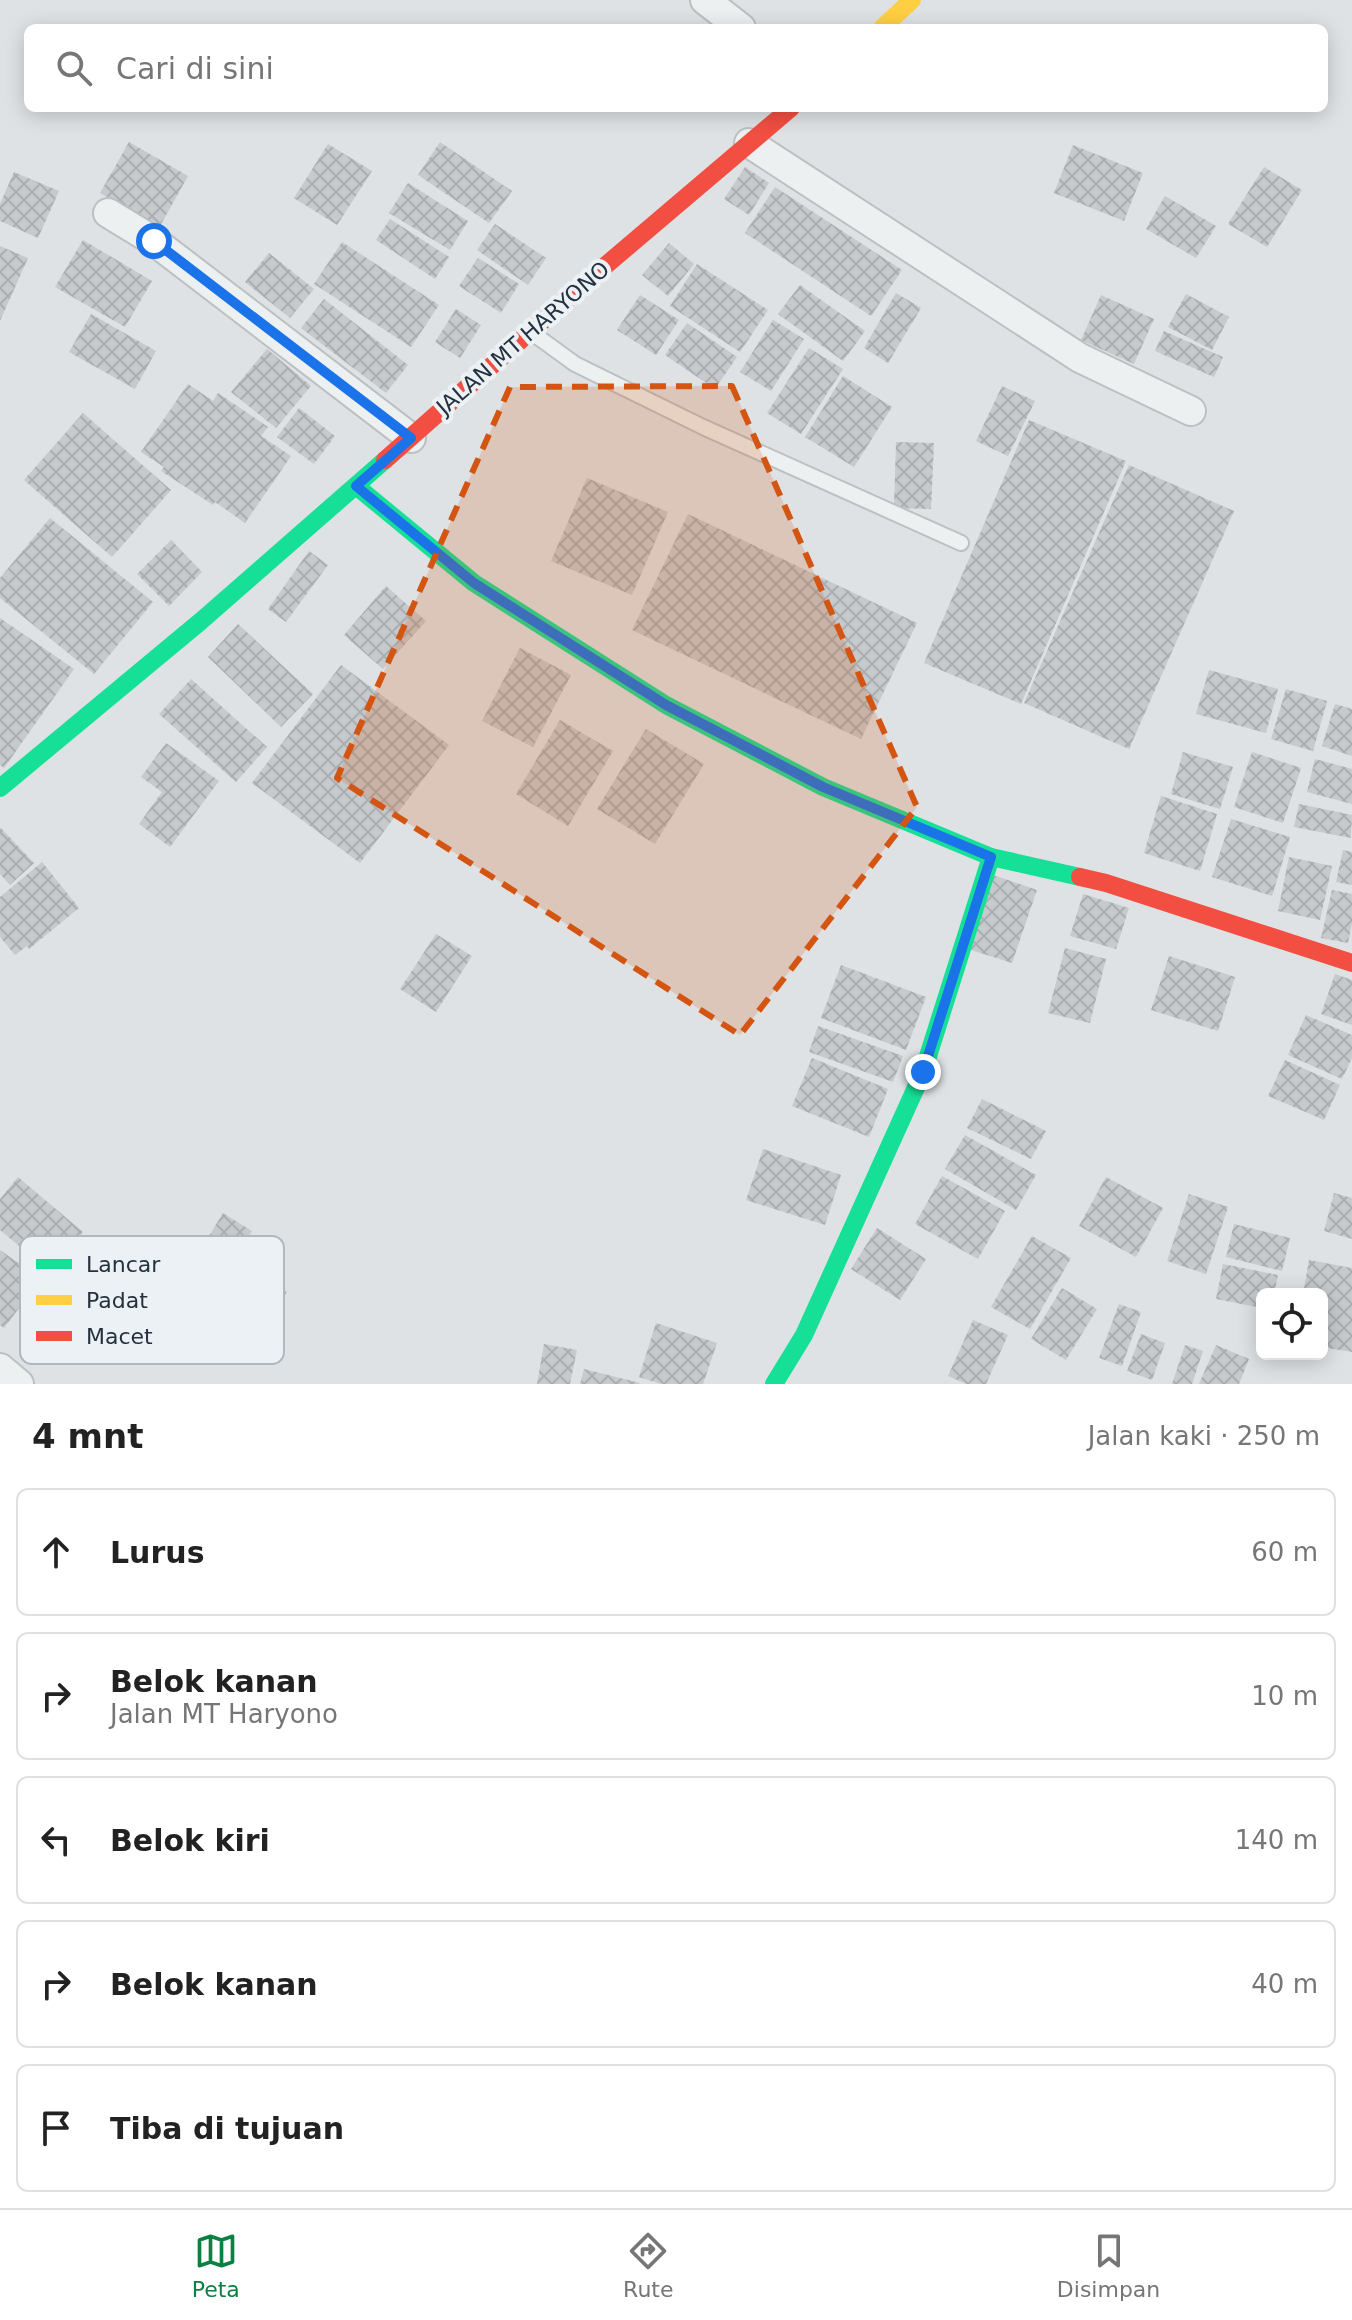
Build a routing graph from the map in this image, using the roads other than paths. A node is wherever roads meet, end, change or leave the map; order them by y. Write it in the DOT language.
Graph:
graph roads {
  1 [pos="705,0"];
  2 [pos="912,0"];
  3 [pos="736,24"];
  4 [pos="886,24"];
  5 [pos="786,112"];
  6 [pos="749,143"];
  7 [pos="108,213"];
  8 [pos="529,331"];
  9 [pos="1191,411"];
  10 [pos="411,438"];
  11 [pos="356,486"];
  12 [pos="961,543"];
  13 [pos="0,788"];
  14 [pos="991,857"];
  15 [pos="1352,963"];
  16 [pos="774,1384"];
  1 -- 3 [label="street"];
  2 -- 4 [label="street"];
  5 -- 6 [label="street, JALAN MT HARYONO"];
  6 -- 8 [label="street, JALAN MT HARYONO"];
  6 -- 9 [label="street"];
  7 -- 10 [label="street"];
  8 -- 10 [label="street, JALAN MT HARYONO"];
  8 -- 12 [label="lane"];
  10 -- 11 [label="street, JALAN MT HARYONO"];
  11 -- 13 [label="street, JALAN MT HARYONO"];
  11 -- 14 [label="street"];
  14 -- 15 [label="street"];
  14 -- 16 [label="street"];
}
